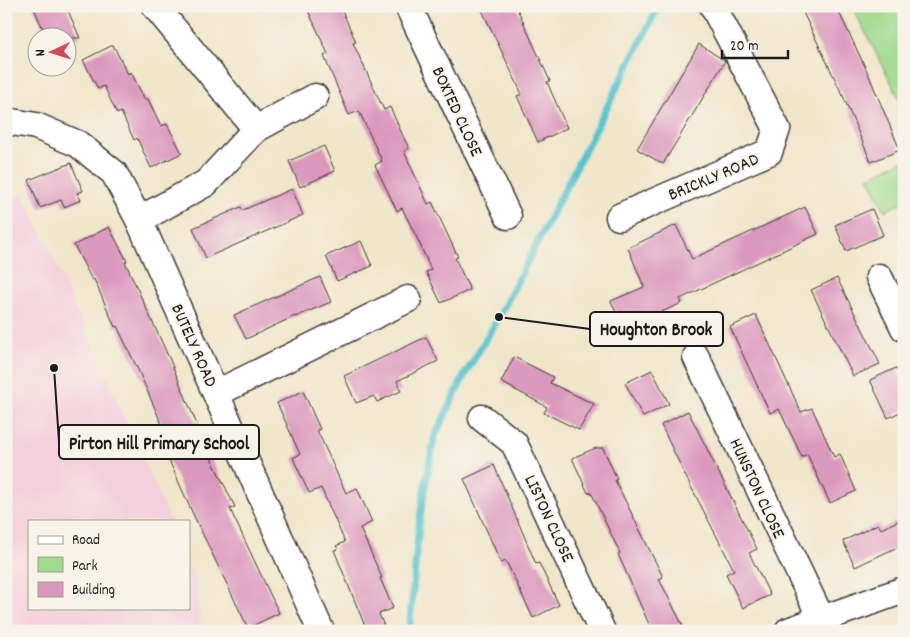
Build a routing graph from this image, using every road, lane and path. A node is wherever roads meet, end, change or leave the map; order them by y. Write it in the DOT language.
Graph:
graph roads {
  1 [pos="155,6"];
  2 [pos="408,6"];
  3 [pos="713,6"];
  4 [pos="315,97"];
  5 [pos="6,121"];
  6 [pos="256,129"];
  7 [pos="508,216"];
  8 [pos="619,217"];
  9 [pos="139,220"];
  10 [pos="879,277"];
  11 [pos="408,299"];
  12 [pos="904,328"];
  13 [pos="696,357"];
  14 [pos="217,393"];
  15 [pos="482,418"];
  16 [pos="904,590"];
  17 [pos="821,618"];
  18 [pos="321,631"];
  19 [pos="602,631"];
  20 [pos="788,631"];
  1 -- 6 [label="street"];
  2 -- 7 [label="street, BOXTED CLOSE"];
  3 -- 8 [label="street, BRICKLY ROAD"];
  4 -- 6 [label="street"];
  5 -- 9 [label="street, BUTELY ROAD"];
  6 -- 9 [label="street"];
  9 -- 14 [label="street, BUTELY ROAD"];
  10 -- 12 [label="street"];
  11 -- 14 [label="street"];
  13 -- 17 [label="street, HUNSTON CLOSE"];
  14 -- 18 [label="street, BUTELY ROAD"];
  15 -- 19 [label="street, LISTON CLOSE"];
  16 -- 17 [label="street"];
  17 -- 20 [label="street"];
}
